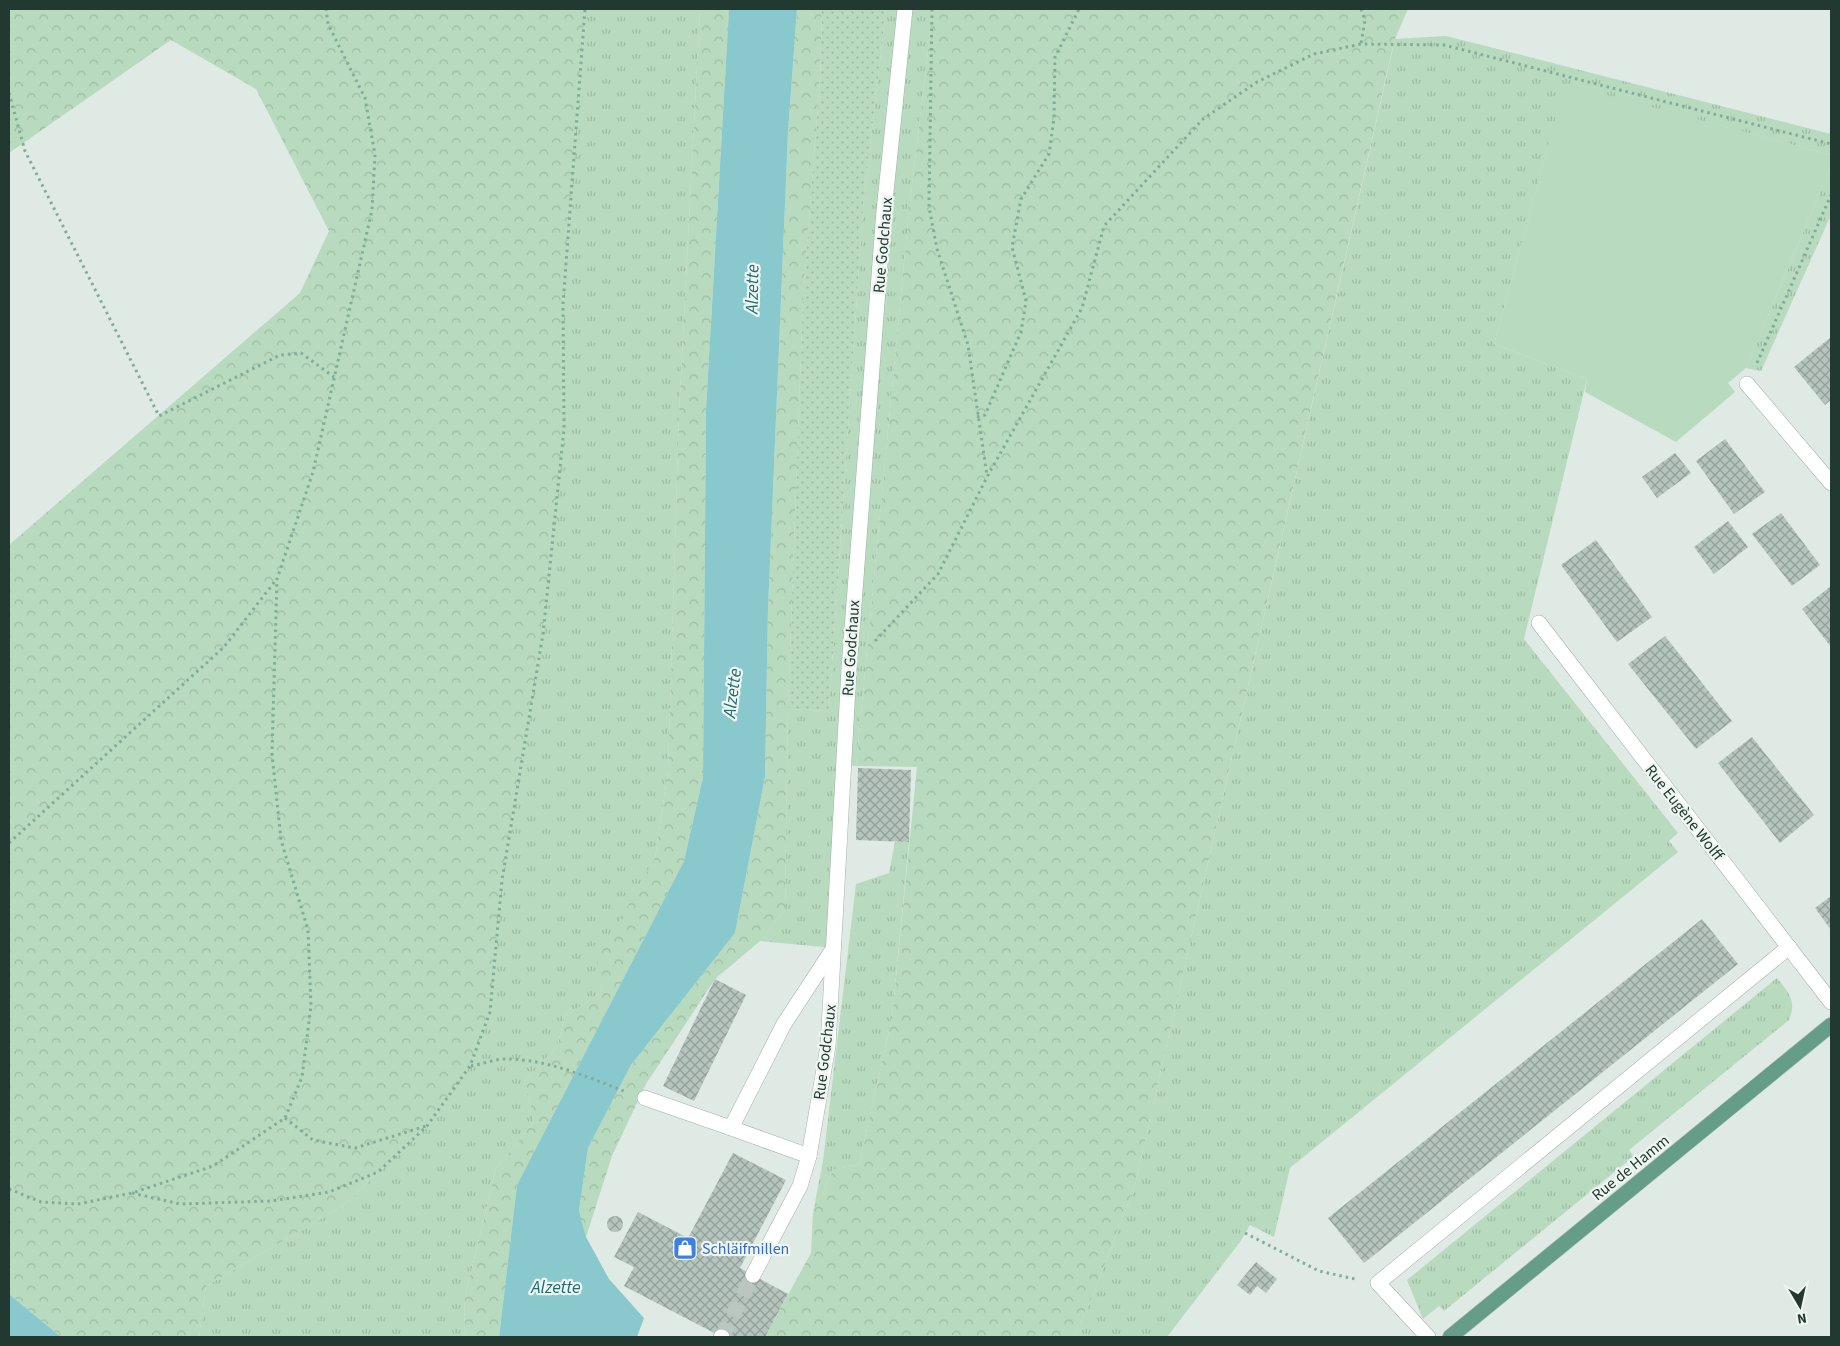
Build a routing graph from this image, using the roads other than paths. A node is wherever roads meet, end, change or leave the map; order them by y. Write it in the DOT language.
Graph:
graph roads {
  1 [pos="905,9"];
  2 [pos="1747,384"];
  3 [pos="1831,483"];
  4 [pos="1539,623"];
  5 [pos="1789,947"];
  6 [pos="834,948"];
  7 [pos="1831,1002"];
  8 [pos="1831,1024"];
  9 [pos="645,1098"];
  10 [pos="731,1128"];
  11 [pos="809,1156"];
  12 [pos="753,1275"];
  13 [pos="1428,1337"];
  14 [pos="1450,1337"];
  1 -- 6 [label="street, Rue Godchaux"];
  2 -- 3 [label="street"];
  4 -- 5 [label="street, Rue Eugène Wolff"];
  5 -- 7 [label="street, Rue Eugène Wolff"];
  5 -- 13 [label="street"];
  6 -- 10 [label="street"];
  6 -- 11 [label="street, Rue Godchaux"];
  8 -- 14 [label="main road, Rue de Hamm"];
  9 -- 10 [label="street"];
  10 -- 11 [label="street"];
  11 -- 12 [label="street, Rue Godchaux"];
}
